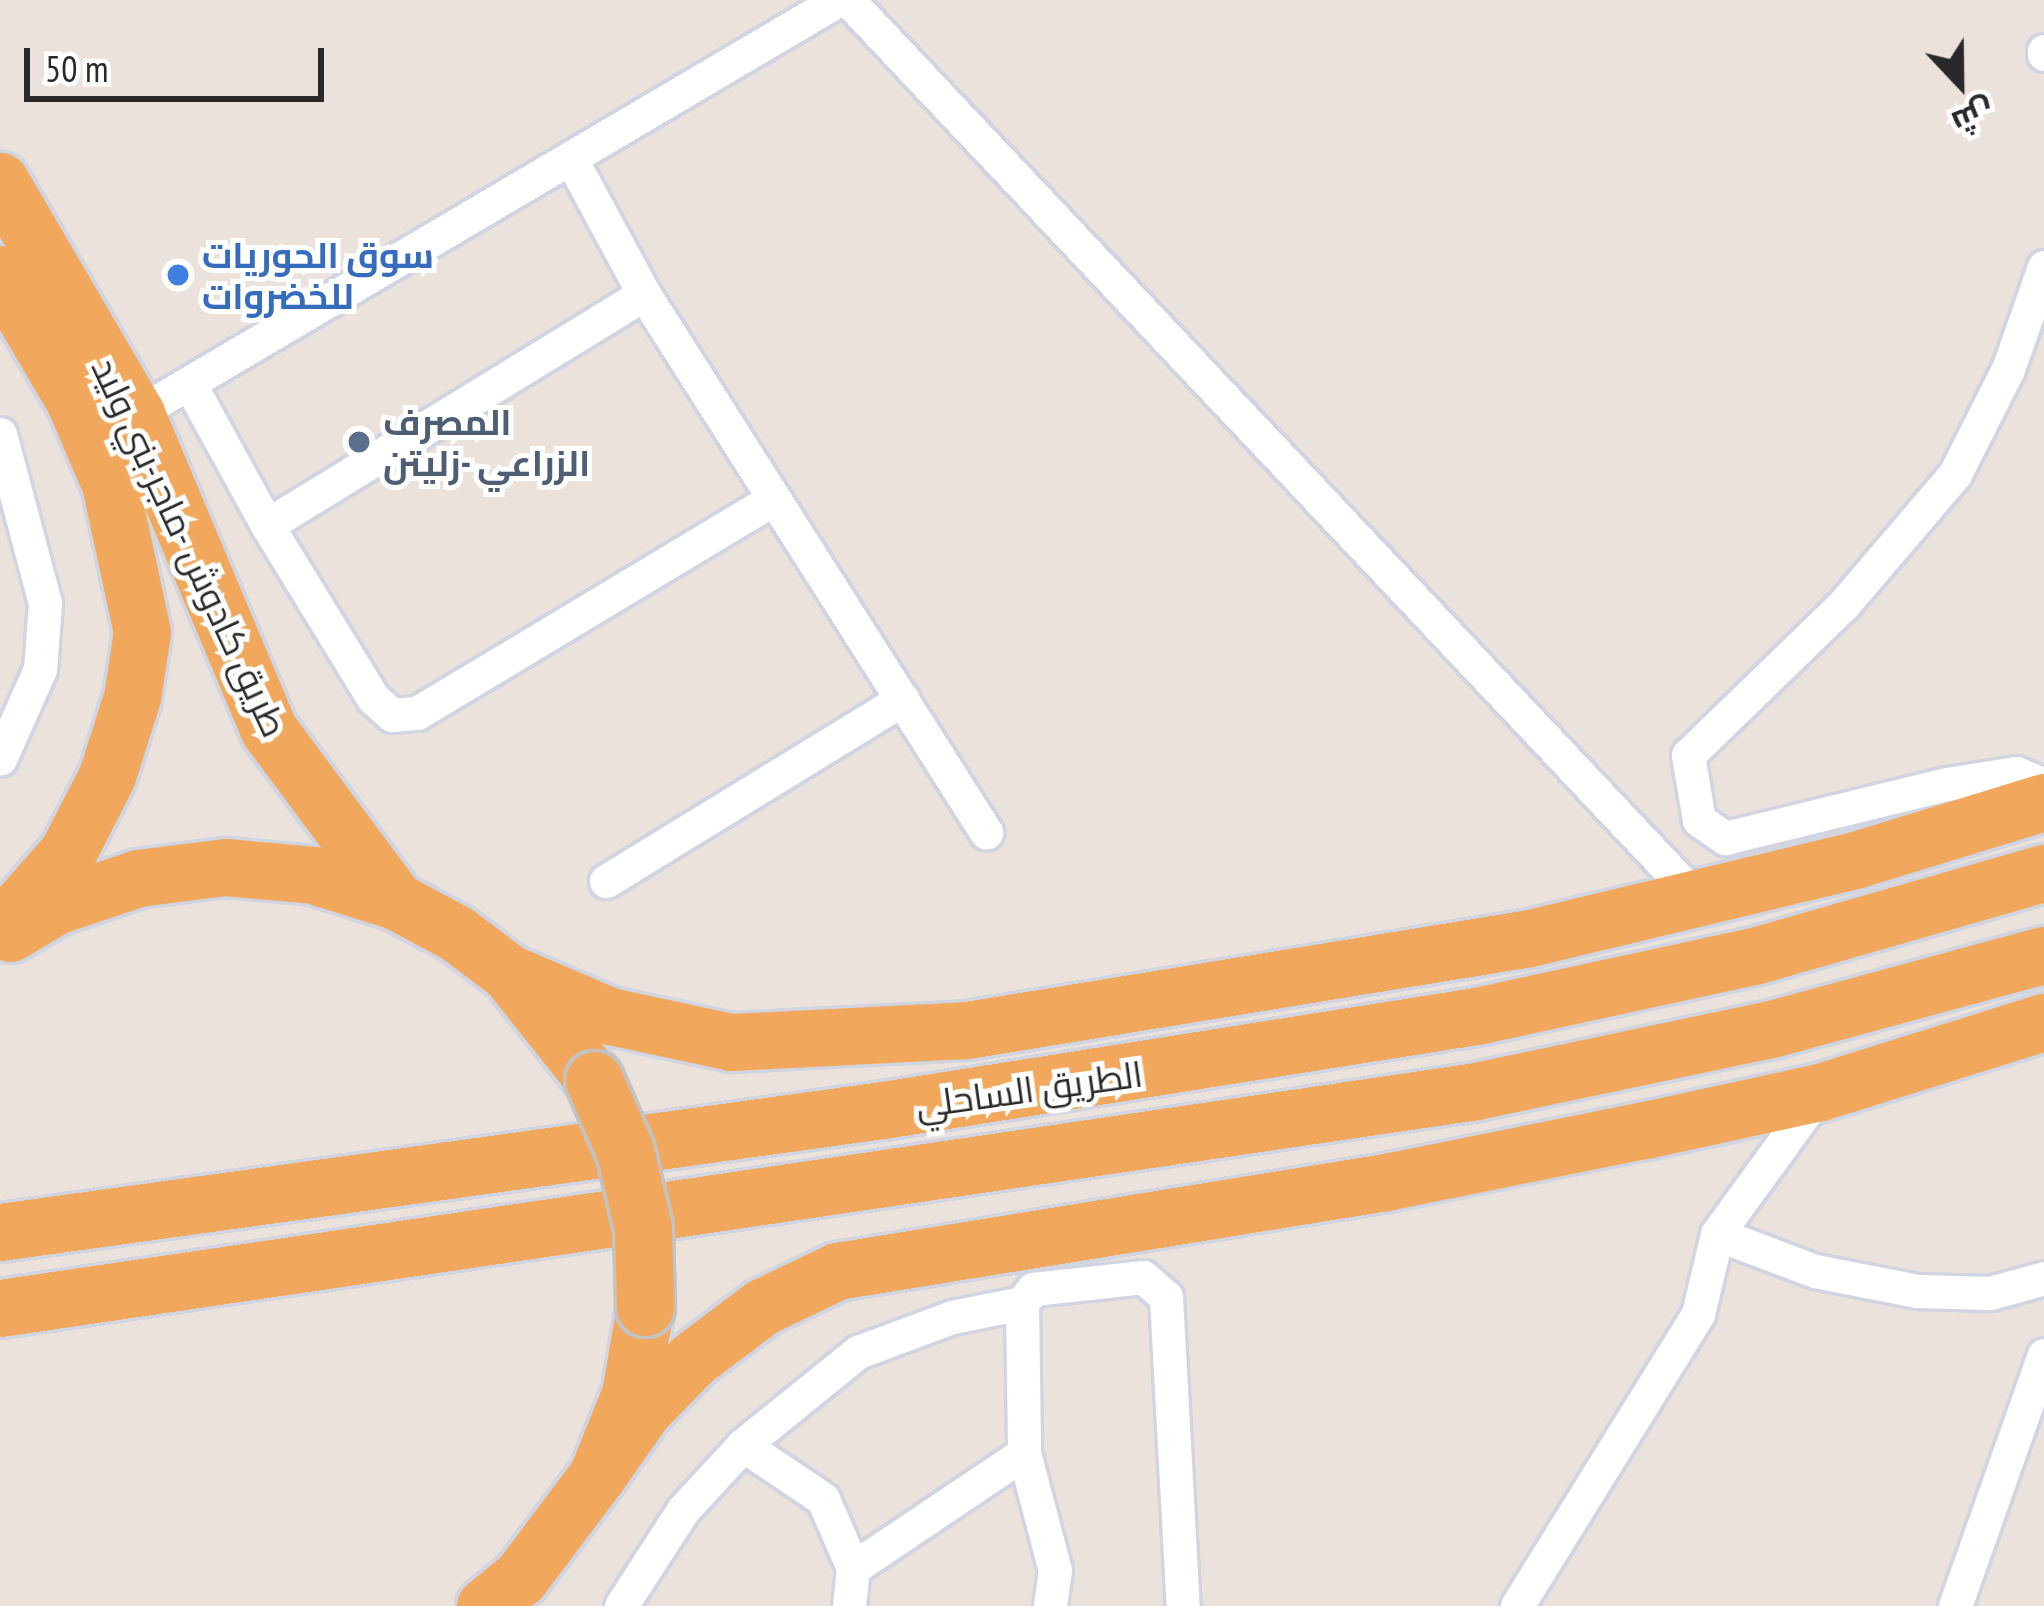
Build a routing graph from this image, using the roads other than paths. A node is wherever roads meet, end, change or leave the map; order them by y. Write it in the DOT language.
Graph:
graph roads {
  1 [pos="838,0"];
  2 [pos="848,0"];
  3 [pos="571,159"];
  4 [pos="0,182"];
  5 [pos="2044,267"];
  6 [pos="15,286"];
  7 [pos="644,294"];
  8 [pos="189,383"];
  9 [pos="136,414"];
  10 [pos="0,434"];
  11 [pos="772,499"];
  12 [pos="267,525"];
  13 [pos="903,699"];
  14 [pos="0,758"];
  15 [pos="2044,785"];
  16 [pos="2044,802"];
  17 [pos="986,832"];
  18 [pos="2044,873"];
  19 [pos="606,881"];
  20 [pos="1698,899"];
  21 [pos="396,902"];
  22 [pos="0,929"];
  23 [pos="0,939"];
  24 [pos="2044,955"];
  25 [pos="509,973"];
  26 [pos="2044,1022"];
  27 [pos="1820,1092"];
  28 [pos="0,1232"];
  29 [pos="1717,1234"];
  30 [pos="2044,1278"];
  31 [pos="1022,1303"];
  32 [pos="0,1308"];
  33 [pos="2044,1355"];
  34 [pos="743,1445"];
  35 [pos="1024,1454"];
  36 [pos="597,1476"];
  37 [pos="853,1568"];
  38 [pos="484,1606"];
  39 [pos="621,1606"];
  40 [pos="849,1606"];
  41 [pos="1050,1606"];
  42 [pos="1183,1606"];
  43 [pos="1516,1606"];
  44 [pos="1955,1606"];
  1 -- 3 [label="street"];
  2 -- 20 [label="street"];
  3 -- 7 [label="street"];
  3 -- 8 [label="street"];
  4 -- 6 [label="highway, طريق كادوش -ماجر-بني وليد"];
  5 -- 15 [label="street"];
  6 -- 9 [label="highway, طريق كادوش -ماجر-بني وليد"];
  6 -- 22 [label="highway"];
  7 -- 11 [label="street"];
  7 -- 12 [label="street"];
  8 -- 9 [label="street"];
  8 -- 12 [label="street"];
  9 -- 21 [label="highway, طريق كادوش -ماجر-بني وليد"];
  10 -- 14 [label="street"];
  11 -- 12 [label="street"];
  11 -- 13 [label="street"];
  13 -- 17 [label="street"];
  13 -- 19 [label="street"];
  16 -- 20 [label="highway"];
  18 -- 28 [label="highway, الطريق الساحلي"];
  20 -- 25 [label="highway"];
  21 -- 23 [label="highway"];
  21 -- 25 [label="highway"];
  24 -- 32 [label="highway, الطريق الساحلي"];
  25 -- 36 [label="highway, bridge"];
  26 -- 27 [label="highway"];
  27 -- 29 [label="street"];
  27 -- 36 [label="highway"];
  29 -- 30 [label="street"];
  29 -- 43 [label="street"];
  31 -- 34 [label="street"];
  31 -- 35 [label="street"];
  31 -- 42 [label="street"];
  33 -- 44 [label="street"];
  34 -- 37 [label="street"];
  34 -- 39 [label="street"];
  35 -- 37 [label="street"];
  35 -- 41 [label="street"];
  36 -- 38 [label="highway"];
  37 -- 40 [label="street"];
}
